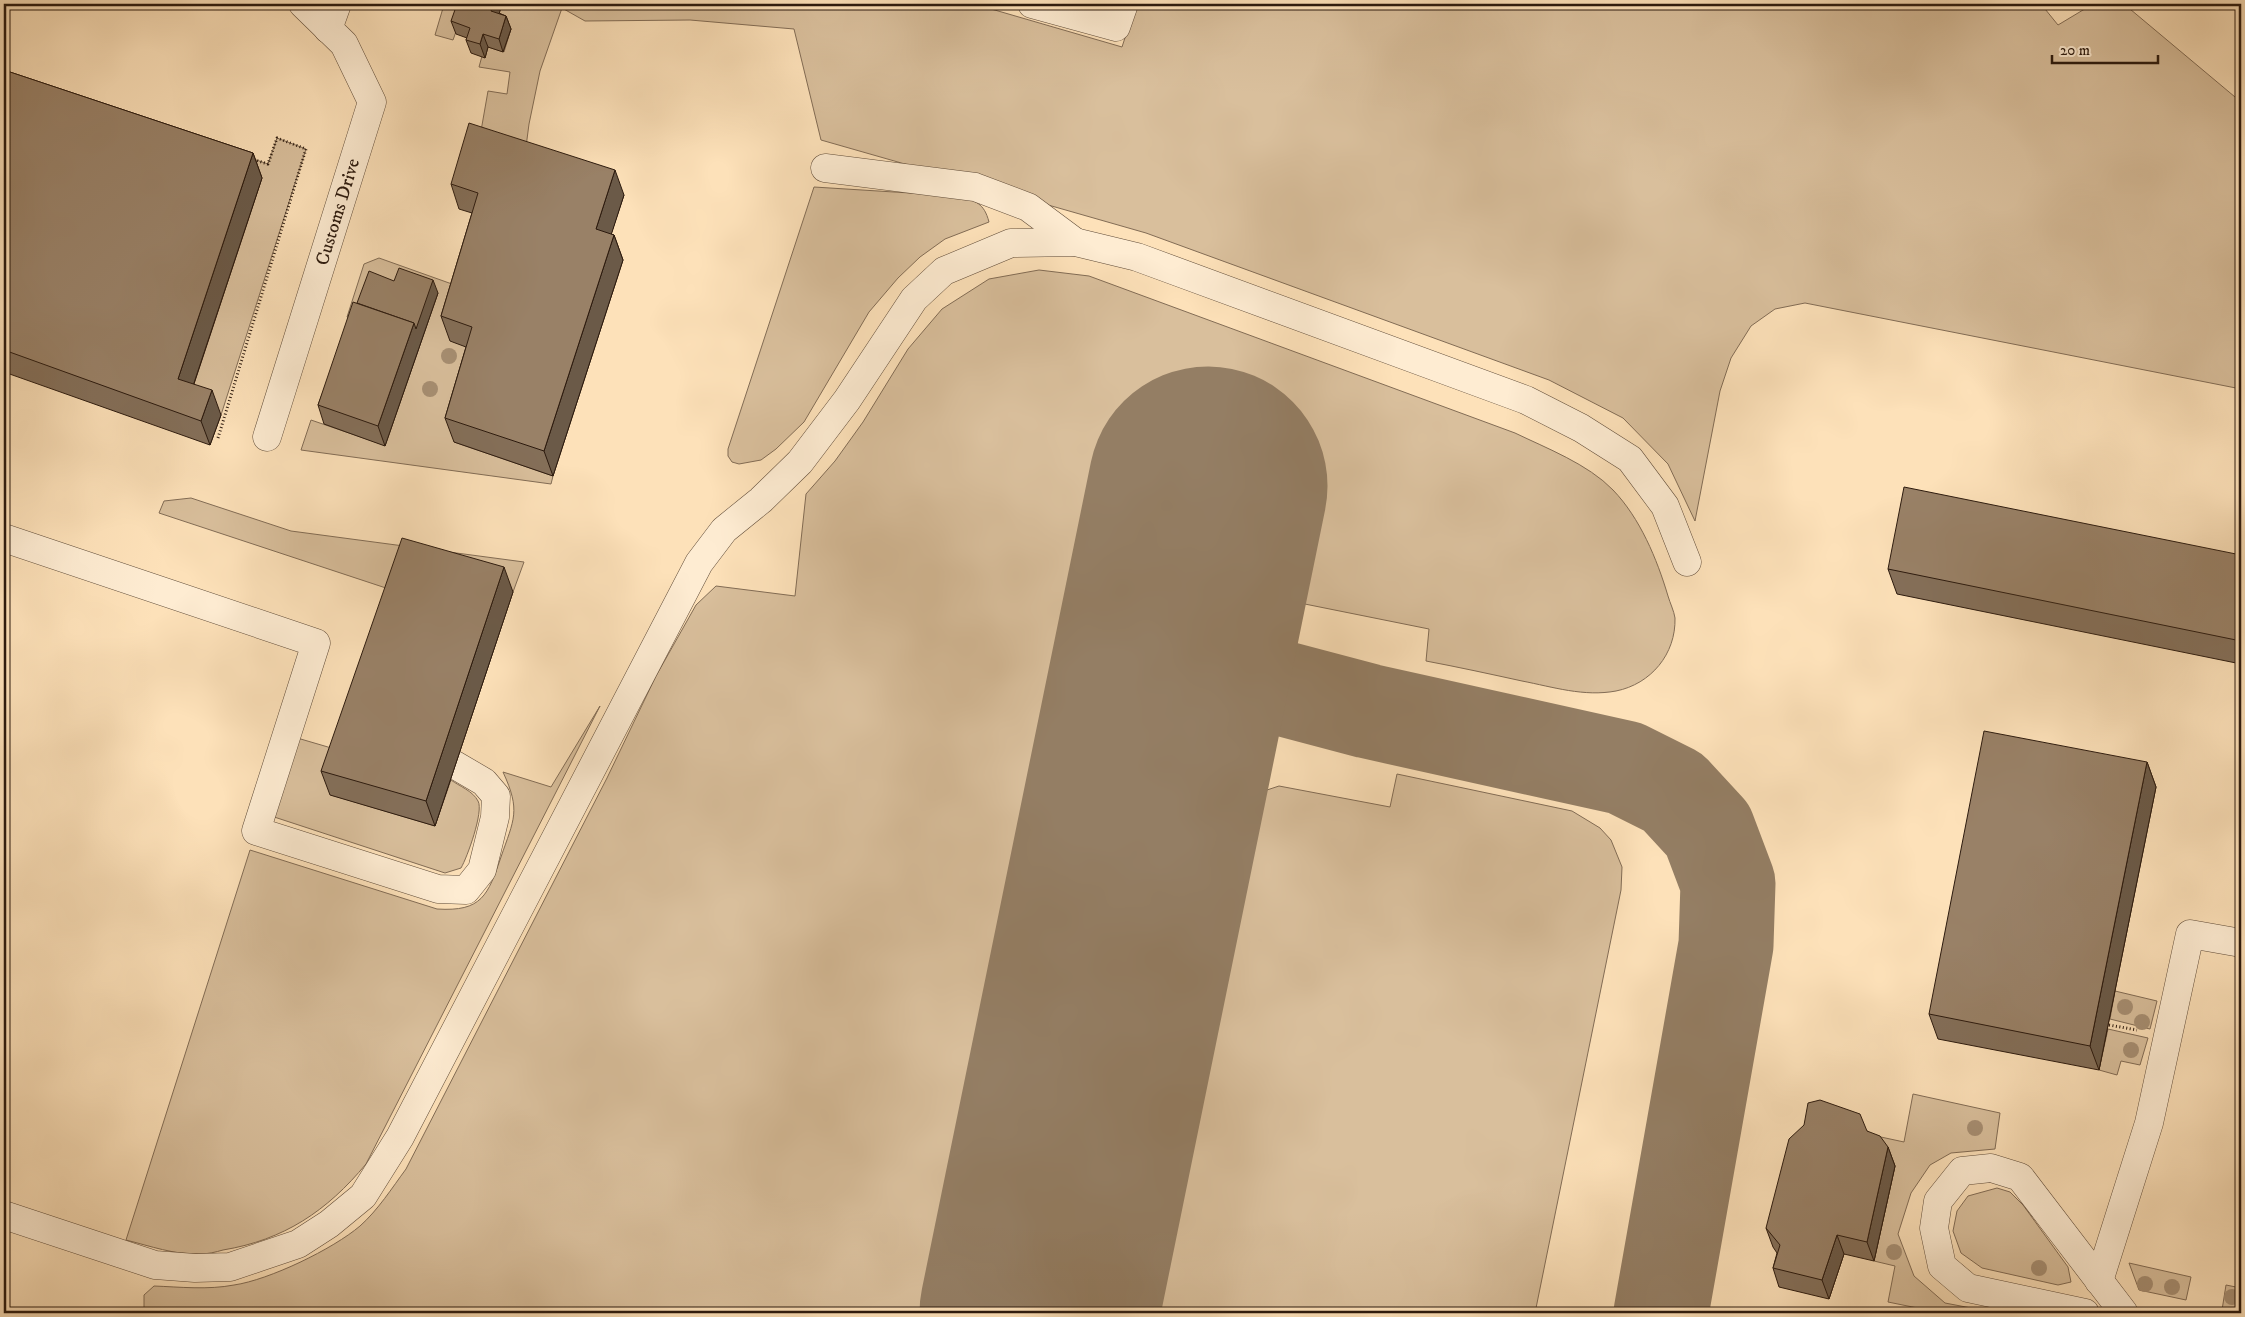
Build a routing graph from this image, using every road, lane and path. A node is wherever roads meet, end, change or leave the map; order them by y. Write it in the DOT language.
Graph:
graph roads {
  1 [pos="303,4"];
  2 [pos="1032,4"];
  3 [pos="1124,4"];
  4 [pos="333,16"];
  5 [pos="250,158"];
  6 [pos="825,168"];
  7 [pos="1075,242"];
  8 [pos="267,437"];
  9 [pos="218,438"];
  10 [pos="4,538"];
  11 [pos="1687,562"];
  12 [pos="455,765"];
  13 [pos="2241,943"];
  14 [pos="4,1215"];
  15 [pos="2099,1281"];
  16 [pos="2085,1313"];
  17 [pos="2124,1313"];
  1 -- 4 [label="lane, Customs Drive"];
  2 -- 3 [label="lane"];
  4 -- 8 [label="lane, Customs Drive"];
  5 -- 9 [label="path"];
  6 -- 7 [label="lane"];
  7 -- 11 [label="lane"];
  7 -- 14 [label="lane"];
  10 -- 12 [label="lane"];
  13 -- 15 [label="lane"];
  15 -- 16 [label="lane"];
  15 -- 17 [label="lane"];
}
